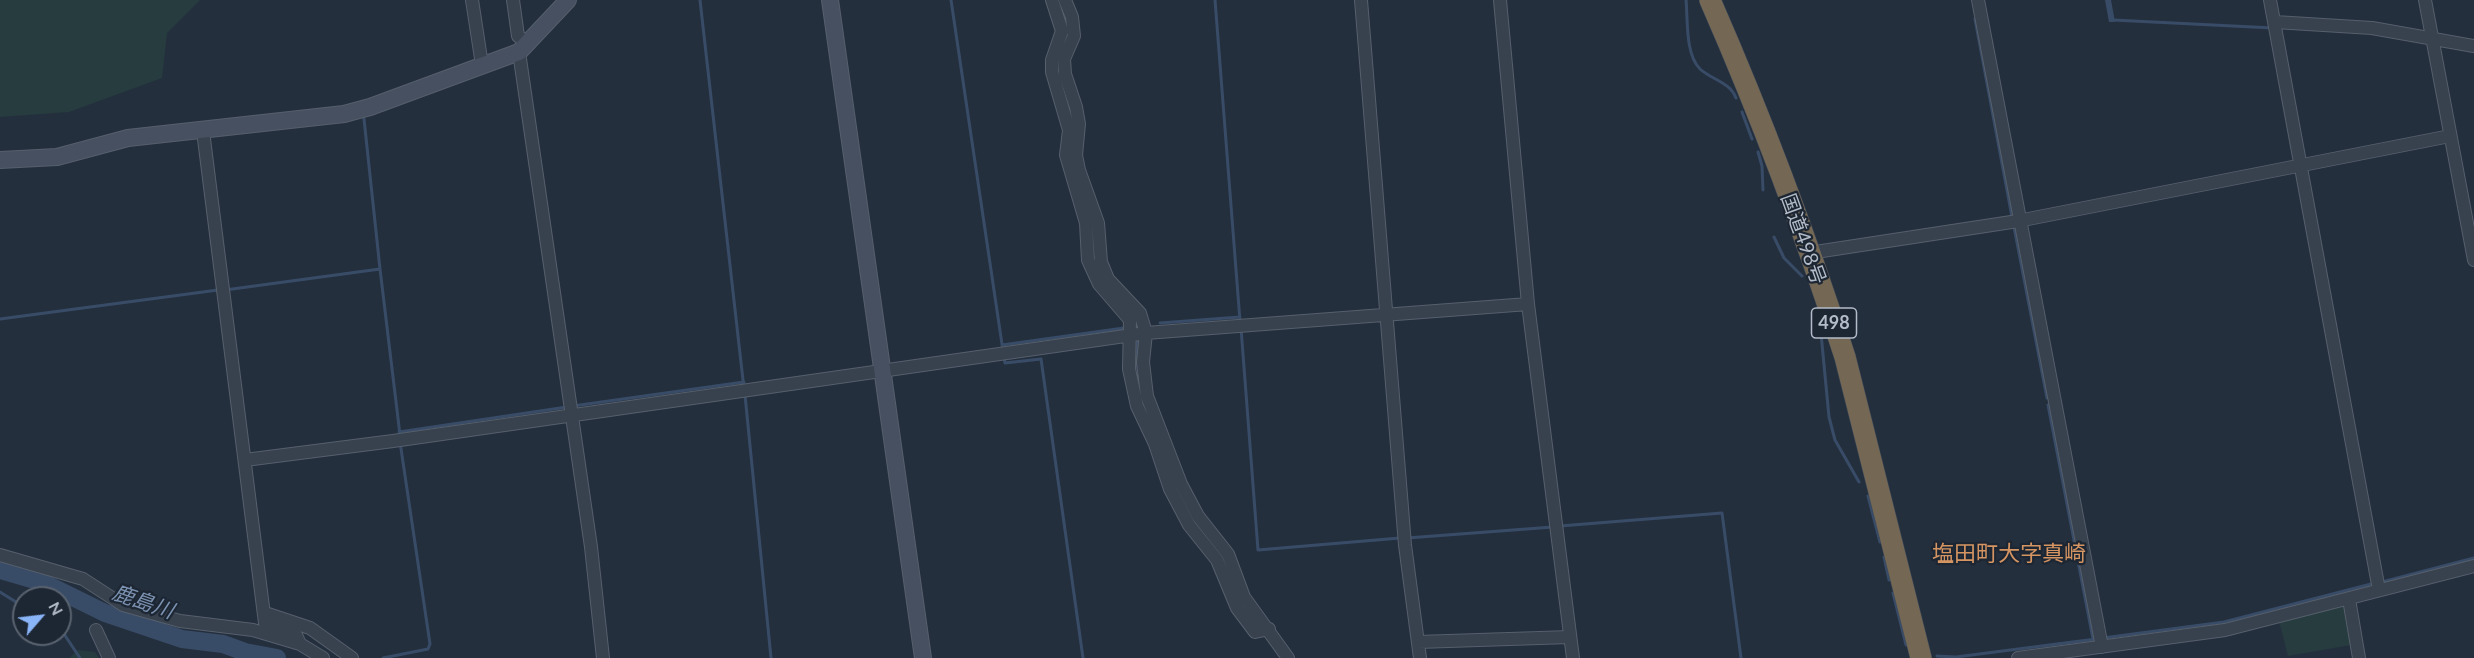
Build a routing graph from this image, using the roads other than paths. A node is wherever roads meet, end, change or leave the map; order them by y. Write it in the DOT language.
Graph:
graph roads {
  1 [pos="472,0"];
  2 [pos="513,0"];
  3 [pos="568,0"];
  4 [pos="830,0"];
  5 [pos="1052,0"];
  6 [pos="1065,0"];
  7 [pos="1361,0"];
  8 [pos="1500,0"];
  9 [pos="1710,0"];
  10 [pos="1978,0"];
  11 [pos="2270,0"];
  12 [pos="2425,0"];
  13 [pos="2274,22"];
  14 [pos="2432,38"];
  15 [pos="2474,45"];
  16 [pos="524,48"];
  17 [pos="482,65"];
  18 [pos="203,131"];
  19 [pos="2450,136"];
  20 [pos="0,160"];
  21 [pos="2301,165"];
  22 [pos="2018,221"];
  23 [pos="1809,254"];
  24 [pos="2474,260"];
  25 [pos="1528,304"];
  26 [pos="1387,314"];
  27 [pos="1146,333"];
  28 [pos="1131,335"];
  29 [pos="882,372"];
  30 [pos="571,410"];
  31 [pos="245,460"];
  32 [pos="0,555"];
  33 [pos="2474,566"];
  34 [pos="2379,590"];
  35 [pos="2349,599"];
  36 [pos="265,613"];
  37 [pos="1269,629"];
  38 [pos="96,630"];
  39 [pos="1570,637"];
  40 [pos="1418,642"];
  41 [pos="300,644"];
  42 [pos="2102,647"];
  43 [pos="2064,655"];
  44 [pos="109,658"];
  45 [pos="323,658"];
  46 [pos="352,658"];
  47 [pos="603,658"];
  48 [pos="923,658"];
  49 [pos="1288,658"];
  50 [pos="1420,658"];
  51 [pos="1573,658"];
  52 [pos="1921,658"];
  53 [pos="2018,658"];
  54 [pos="2359,658"];
  1 -- 17 [label="street"];
  2 -- 16 [label="street"];
  3 -- 16 [label="street"];
  4 -- 29 [label="street"];
  5 -- 28 [label="street"];
  6 -- 27 [label="street"];
  7 -- 26 [label="street"];
  8 -- 25 [label="street"];
  9 -- 23 [label="highway, 国道498号 / 498"];
  10 -- 22 [label="street"];
  11 -- 13 [label="street"];
  12 -- 14 [label="street"];
  13 -- 14 [label="street"];
  13 -- 21 [label="street"];
  14 -- 15 [label="street"];
  14 -- 19 [label="street"];
  16 -- 17 [label="street"];
  16 -- 30 [label="street"];
  17 -- 18 [label="street"];
  18 -- 20 [label="street"];
  18 -- 31 [label="street"];
  19 -- 21 [label="street"];
  19 -- 24 [label="street"];
  21 -- 22 [label="street"];
  21 -- 34 [label="street"];
  22 -- 23 [label="street"];
  22 -- 42 [label="street"];
  23 -- 52 [label="highway, 国道498号 / 498"];
  25 -- 26 [label="street"];
  25 -- 39 [label="street"];
  26 -- 27 [label="street"];
  26 -- 40 [label="street"];
  27 -- 28 [label="street"];
  27 -- 37 [label="street"];
  28 -- 29 [label="street"];
  28 -- 37 [label="street"];
  29 -- 30 [label="street"];
  29 -- 48 [label="street"];
  30 -- 31 [label="street"];
  30 -- 47 [label="street"];
  31 -- 36 [label="street"];
  32 -- 41 [label="street"];
  33 -- 34 [label="street"];
  34 -- 35 [label="street"];
  35 -- 42 [label="street"];
  35 -- 54 [label="street"];
  36 -- 41 [label="street"];
  36 -- 46 [label="street"];
  37 -- 49 [label="street"];
  38 -- 44 [label="street"];
  39 -- 40 [label="street"];
  39 -- 51 [label="street"];
  40 -- 50 [label="street"];
  41 -- 45 [label="street"];
  42 -- 43 [label="street"];
  43 -- 53 [label="street"];
}
